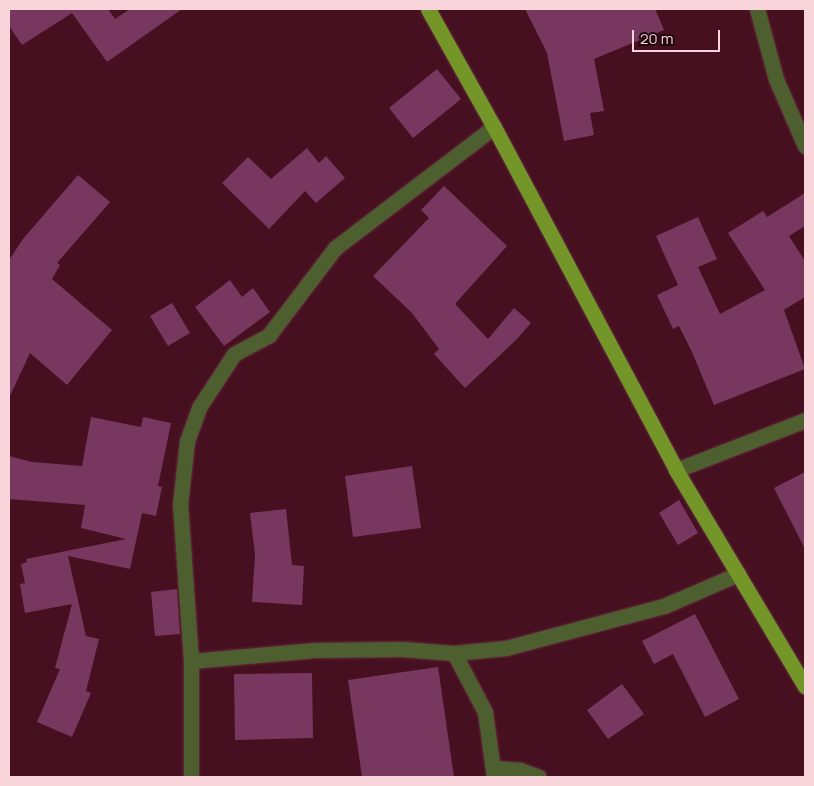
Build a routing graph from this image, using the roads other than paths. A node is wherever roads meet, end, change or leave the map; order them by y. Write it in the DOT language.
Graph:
graph roads {
  1 [pos="428,9"];
  2 [pos="758,9"];
  3 [pos="494,127"];
  4 [pos="805,146"];
  5 [pos="805,420"];
  6 [pos="676,470"];
  7 [pos="738,574"];
  8 [pos="454,653"];
  9 [pos="191,661"];
  10 [pos="805,686"];
  11 [pos="494,773"];
  12 [pos="191,777"];
  13 [pos="539,777"];
  1 -- 3 [label="main road"];
  2 -- 4 [label="street"];
  3 -- 6 [label="main road"];
  3 -- 9 [label="street"];
  5 -- 6 [label="street"];
  6 -- 7 [label="main road"];
  7 -- 8 [label="street"];
  7 -- 10 [label="main road"];
  8 -- 9 [label="street"];
  8 -- 11 [label="street"];
  9 -- 12 [label="street"];
  11 -- 13 [label="street"];
}
